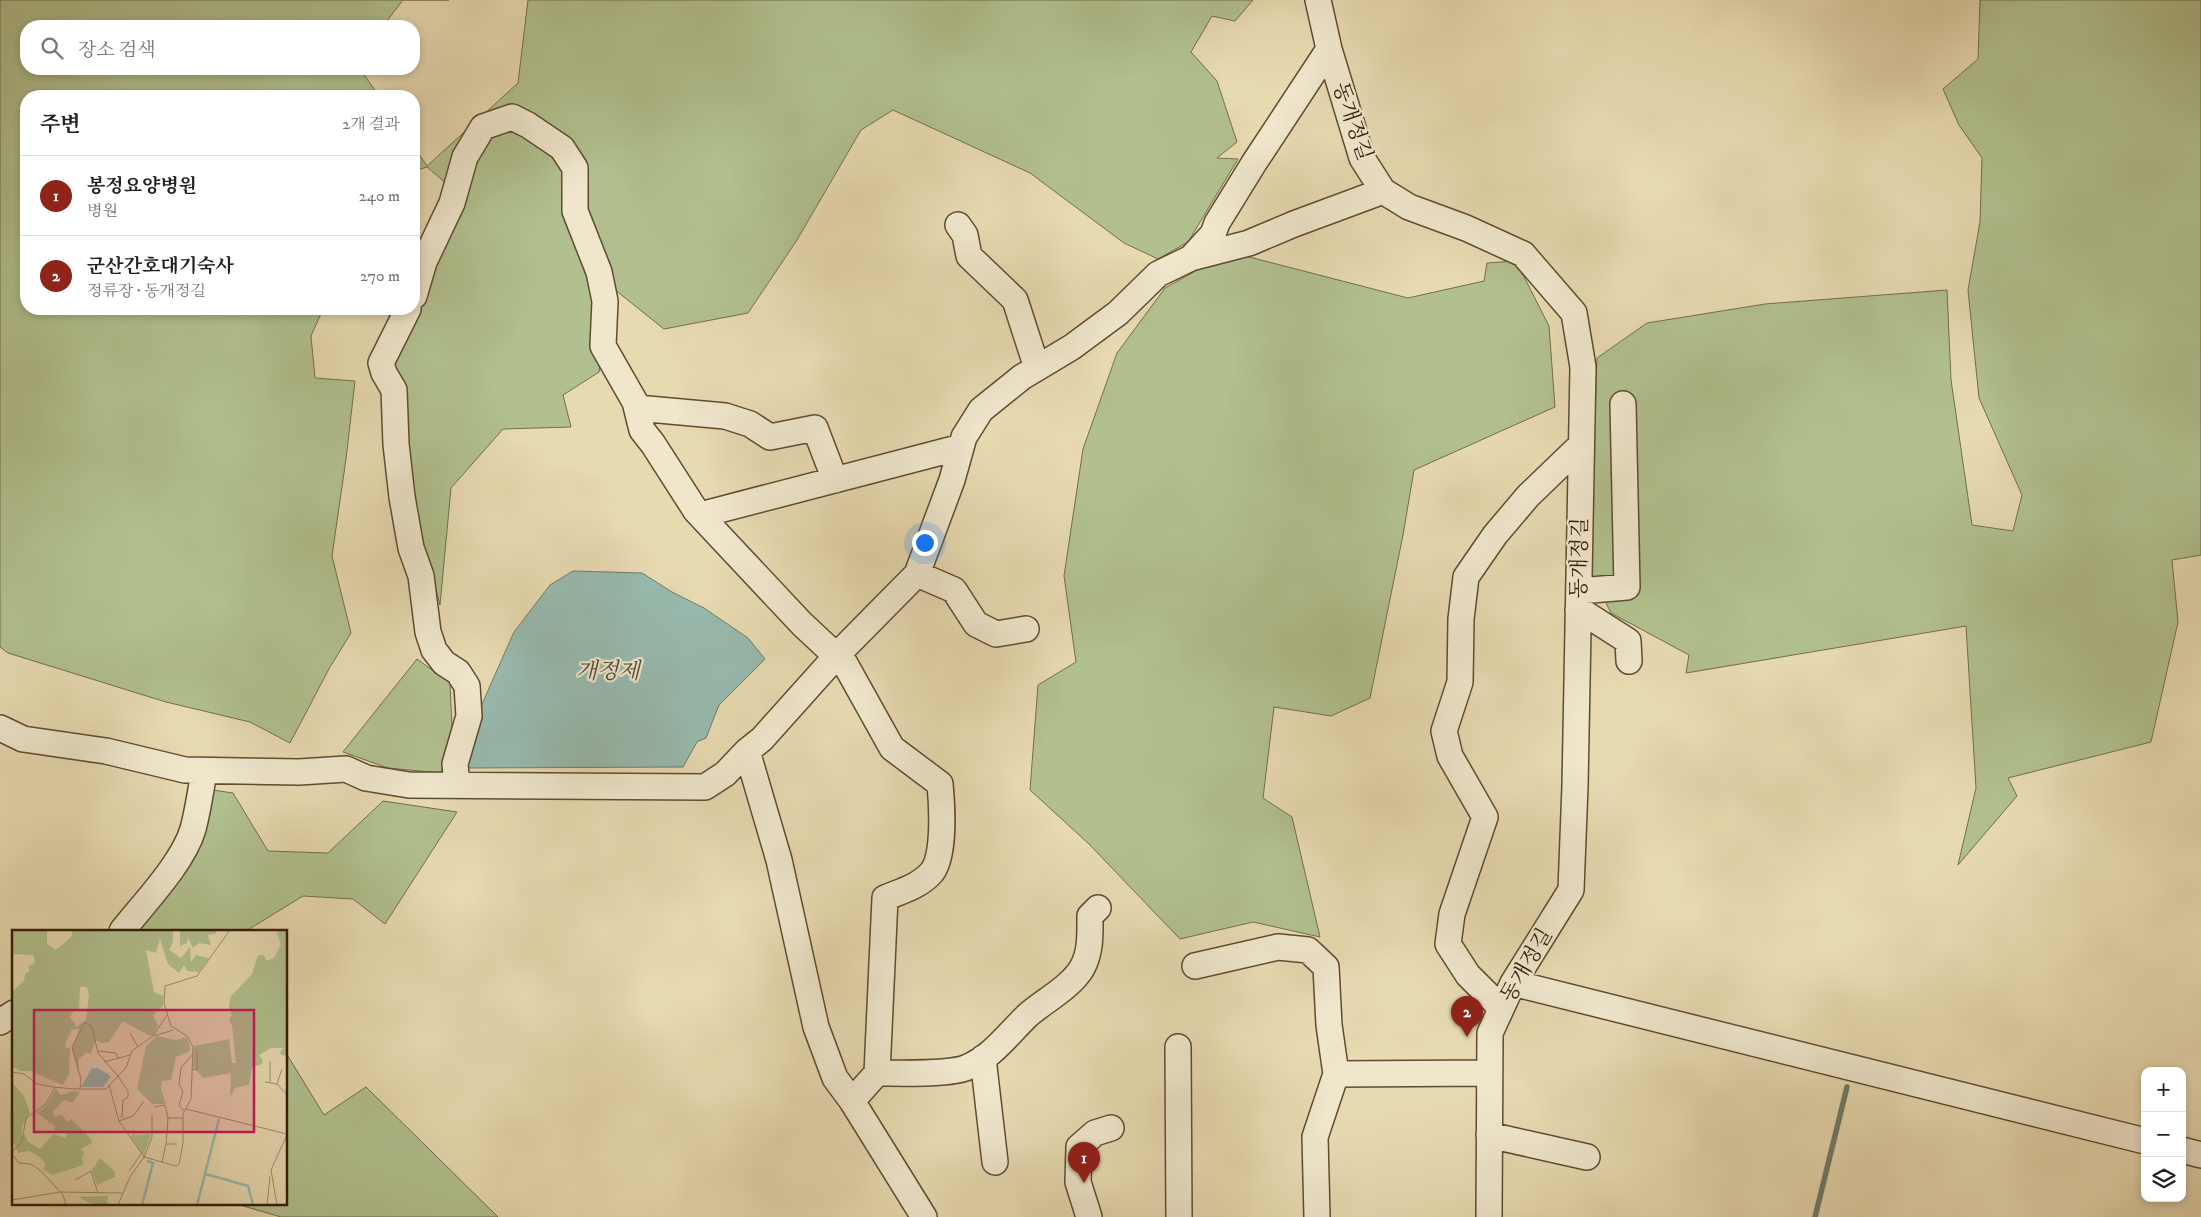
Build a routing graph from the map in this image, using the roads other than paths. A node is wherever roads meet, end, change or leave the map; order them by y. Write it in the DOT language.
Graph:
graph roads {
  1 [pos="1318,0"];
  2 [pos="1329,49"];
  3 [pos="1383,191"];
  4 [pos="958,225"];
  5 [pos="1191,258"];
  6 [pos="420,276"];
  7 [pos="405,315"];
  8 [pos="1037,368"];
  9 [pos="1623,404"];
  10 [pos="637,408"];
  11 [pos="1581,445"];
  12 [pos="961,447"];
  13 [pos="835,480"];
  14 [pos="700,515"];
  15 [pos="918,574"];
  16 [pos="1579,600"];
  17 [pos="1026,629"];
  18 [pos="839,653"];
  19 [pos="1629,661"];
  20 [pos="0,728"];
  21 [pos="747,751"];
  22 [pos="204,771"];
  23 [pos="457,786"];
  24 [pos="1098,908"];
  25 [pos="123,930"];
  26 [pos="1195,966"];
  27 [pos="1513,983"];
  28 [pos="1501,1008"];
  29 [pos="12,1014"];
  30 [pos="0,1022"];
  31 [pos="1178,1047"];
  32 [pos="975,1063"];
  33 [pos="877,1073"];
  34 [pos="1490,1073"];
  35 [pos="1336,1074"];
  36 [pos="852,1101"];
  37 [pos="1111,1128"];
  38 [pos="1490,1135"];
  39 [pos="2141,1140"];
  40 [pos="2186,1151"];
  41 [pos="2201,1155"];
  42 [pos="1587,1157"];
  43 [pos="995,1162"];
  44 [pos="924,1217"];
  45 [pos="1090,1217"];
  46 [pos="1178,1217"];
  47 [pos="1317,1217"];
  48 [pos="1489,1217"];
  1 -- 2 [label="street, 동개정길"];
  2 -- 3 [label="street, 동개정길"];
  2 -- 5 [label="street"];
  3 -- 5 [label="street"];
  3 -- 11 [label="street, 동개정길"];
  4 -- 8 [label="street"];
  5 -- 8 [label="street"];
  6 -- 10 [label="street"];
  7 -- 23 [label="street"];
  8 -- 12 [label="street"];
  9 -- 16 [label="street"];
  10 -- 13 [label="street"];
  10 -- 14 [label="street"];
  11 -- 16 [label="street, 동개정길"];
  11 -- 28 [label="street"];
  12 -- 13 [label="street"];
  12 -- 15 [label="street"];
  13 -- 14 [label="street"];
  14 -- 18 [label="street"];
  15 -- 17 [label="street"];
  15 -- 18 [label="street"];
  16 -- 19 [label="street"];
  16 -- 27 [label="street, 동개정길"];
  18 -- 21 [label="street"];
  18 -- 33 [label="street"];
  20 -- 22 [label="street"];
  21 -- 23 [label="street"];
  21 -- 36 [label="street"];
  22 -- 23 [label="street"];
  22 -- 25 [label="street"];
  24 -- 32 [label="street"];
  26 -- 35 [label="street"];
  27 -- 28 [label="street, 동개정길"];
  27 -- 39 [label="street"];
  28 -- 34 [label="street, 동개정길"];
  29 -- 30 [label="street"];
  31 -- 46 [label="street"];
  32 -- 33 [label="street"];
  32 -- 43 [label="street"];
  33 -- 36 [label="street"];
  34 -- 35 [label="street"];
  34 -- 38 [label="street, 동개정길"];
  35 -- 47 [label="street"];
  36 -- 44 [label="street"];
  37 -- 45 [label="street"];
  38 -- 42 [label="street"];
  38 -- 48 [label="street, 동개정길"];
  40 -- 41 [label="street"];
}
